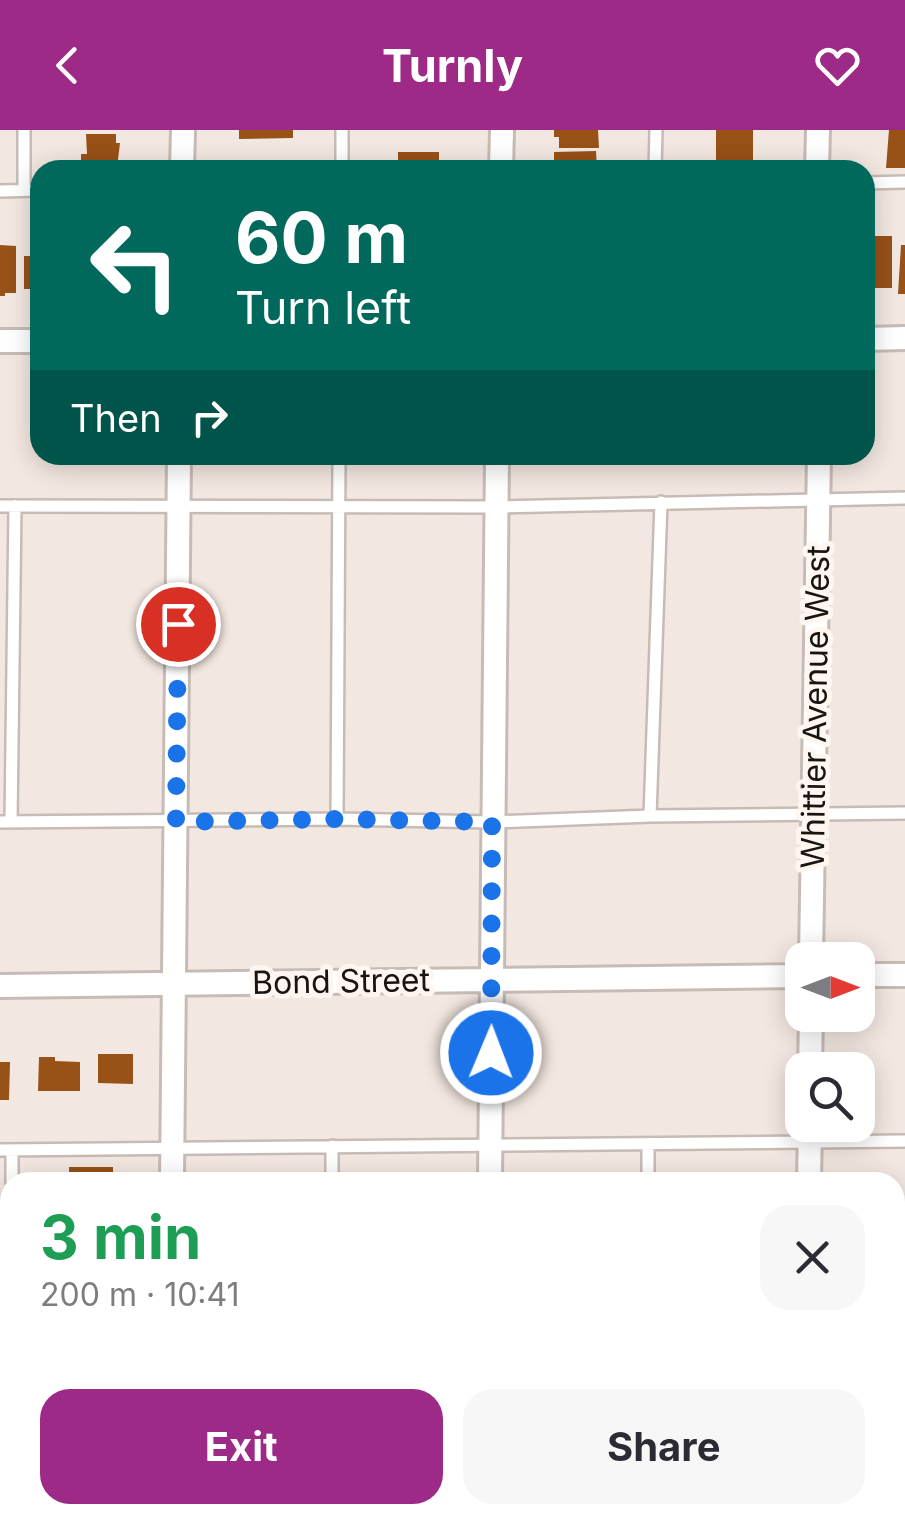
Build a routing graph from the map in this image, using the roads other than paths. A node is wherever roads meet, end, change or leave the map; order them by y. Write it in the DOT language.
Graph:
graph roads {
  1 [pos="24,130"];
  2 [pos="183,130"];
  3 [pos="342,130"];
  4 [pos="502,130"];
  5 [pos="656,130"];
  6 [pos="818,130"];
  7 [pos="182,160"];
  8 [pos="342,160"];
  9 [pos="501,160"];
  10 [pos="655,160"];
  11 [pos="817,160"];
  12 [pos="905,182"];
  13 [pos="875,183"];
  14 [pos="0,190"];
  15 [pos="24,190"];
  16 [pos="30,190"];
  17 [pos="905,338"];
  18 [pos="875,339"];
  19 [pos="0,341"];
  20 [pos="30,341"];
  21 [pos="179,465"];
  22 [pos="339,465"];
  23 [pos="497,465"];
  24 [pos="819,465"];
  25 [pos="905,498"];
  26 [pos="820,500"];
  27 [pos="661,502"];
  28 [pos="0,506"];
  29 [pos="15,506"];
  30 [pos="178,506"];
  31 [pos="338,506"];
  32 [pos="496,507"];
  33 [pos="905,813"];
  34 [pos="812,814"];
  35 [pos="650,816"];
  36 [pos="336,819"];
  37 [pos="5,822"];
  38 [pos="176,822"];
  39 [pos="492,822"];
  40 [pos="811,942"];
  41 [pos="875,975"];
  42 [pos="905,975"];
  43 [pos="785,976"];
  44 [pos="492,979"];
  45 [pos="174,984"];
  46 [pos="0,986"];
  47 [pos="785,1136"];
  48 [pos="875,1139"];
  49 [pos="905,1141"];
  50 [pos="810,1142"];
  51 [pos="648,1144"];
  52 [pos="332,1146"];
  53 [pos="172,1147"];
  54 [pos="490,1147"];
  55 [pos="6,1150"];
  56 [pos="172,1172"];
  57 [pos="332,1172"];
  58 [pos="490,1172"];
  59 [pos="648,1172"];
  60 [pos="809,1172"];
  1 -- 15 [label="lane"];
  2 -- 7 [label="street"];
  3 -- 8 [label="lane"];
  4 -- 9 [label="street"];
  5 -- 10 [label="lane"];
  6 -- 11 [label="street"];
  12 -- 13 [label="lane"];
  14 -- 15 [label="lane"];
  15 -- 16 [label="lane"];
  17 -- 18 [label="street"];
  19 -- 20 [label="street"];
  21 -- 30 [label="street"];
  22 -- 31 [label="lane"];
  23 -- 32 [label="street"];
  24 -- 26 [label="street, Whittier Avenue West"];
  25 -- 26 [label="lane"];
  26 -- 27 [label="lane"];
  26 -- 34 [label="street, Whittier Avenue West"];
  27 -- 32 [label="lane"];
  27 -- 35 [label="lane"];
  28 -- 29 [label="lane"];
  29 -- 30 [label="lane"];
  29 -- 37 [label="lane"];
  30 -- 31 [label="lane"];
  30 -- 38 [label="street"];
  31 -- 32 [label="lane"];
  31 -- 36 [label="lane"];
  32 -- 39 [label="street"];
  33 -- 34 [label="lane"];
  34 -- 35 [label="lane"];
  34 -- 40 [label="street, Whittier Avenue West"];
  35 -- 39 [label="lane"];
  36 -- 38 [label="lane"];
  36 -- 39 [label="lane"];
  37 -- 38 [label="lane"];
  38 -- 45 [label="street"];
  39 -- 44 [label="street"];
  41 -- 42 [label="street"];
  43 -- 44 [label="street, Bond Street"];
  44 -- 45 [label="street, Bond Street"];
  44 -- 54 [label="street"];
  45 -- 46 [label="street, Bond Street"];
  45 -- 53 [label="street"];
  47 -- 51 [label="lane"];
  48 -- 49 [label="lane"];
  50 -- 60 [label="street"];
  51 -- 54 [label="lane"];
  51 -- 59 [label="lane"];
  52 -- 53 [label="lane"];
  52 -- 54 [label="lane"];
  52 -- 57 [label="lane"];
  53 -- 55 [label="lane"];
  53 -- 56 [label="street"];
  54 -- 58 [label="street"];
}
